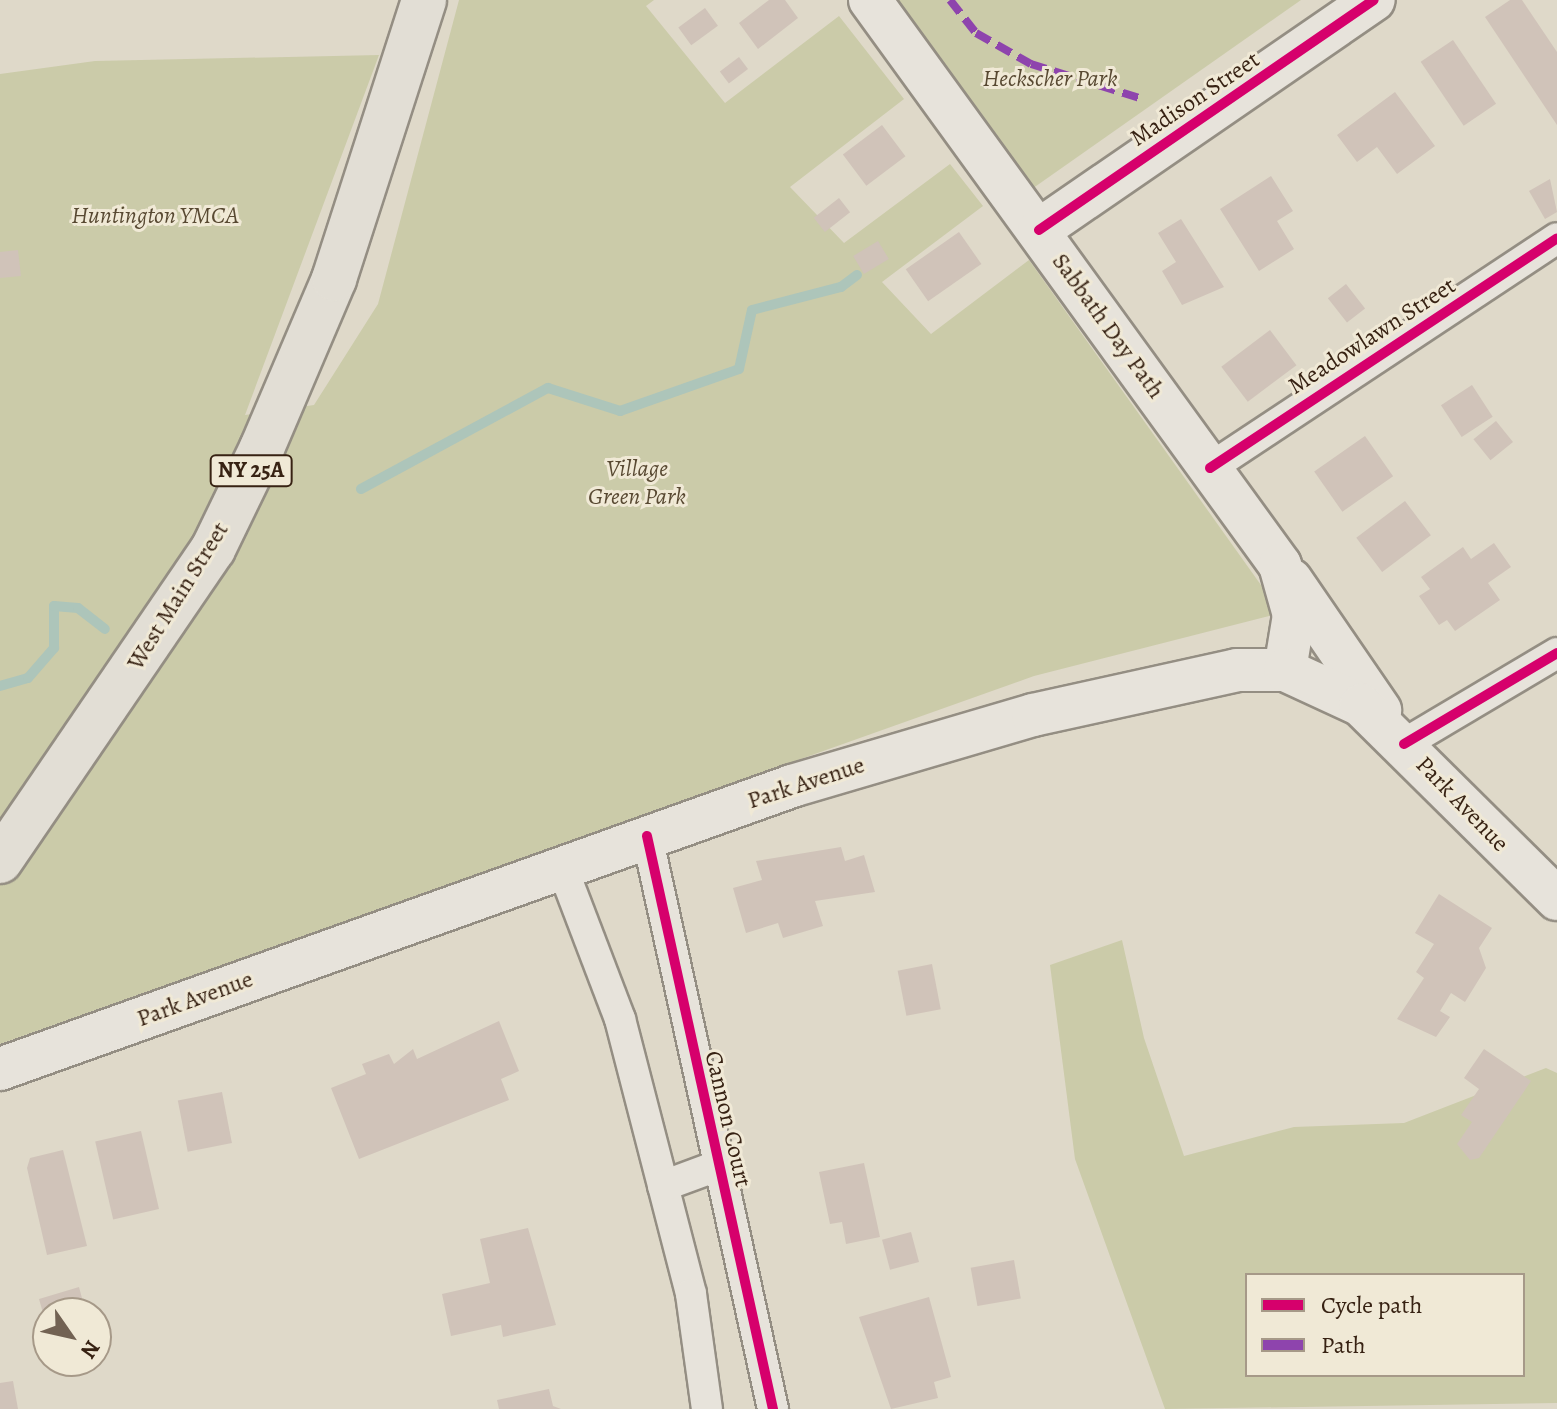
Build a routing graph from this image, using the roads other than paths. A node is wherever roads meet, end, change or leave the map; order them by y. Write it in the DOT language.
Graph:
graph roads {
  1 [pos="870,0"];
  2 [pos="1374,0"];
  3 [pos="419,19"];
  4 [pos="1039,230"];
  5 [pos="1557,238"];
  6 [pos="1210,468"];
  7 [pos="1280,565"];
  8 [pos="1557,653"];
  9 [pos="1285,670"];
  10 [pos="1404,744"];
  11 [pos="647,836"];
  12 [pos="0,861"];
  13 [pos="562,867"];
  14 [pos="1557,899"];
  15 [pos="0,1069"];
  16 [pos="717,1166"];
  17 [pos="663,1186"];
  18 [pos="707,1409"];
  19 [pos="773,1409"];
  1 -- 4 [label="main road, Sabbath Day Path"];
  2 -- 4 [label="main road, Madison Street"];
  3 -- 12 [label="main road, West Main Street / NY 25A"];
  4 -- 6 [label="main road, Sabbath Day Path"];
  5 -- 6 [label="street, Meadowlawn Street"];
  6 -- 7 [label="main road, Sabbath Day Path"];
  7 -- 9 [label="main road, Sabbath Day Path"];
  7 -- 10 [label="main road"];
  8 -- 10 [label="street"];
  9 -- 10 [label="main road, Park Avenue"];
  9 -- 11 [label="main road, Park Avenue"];
  10 -- 14 [label="main road, Park Avenue"];
  11 -- 13 [label="main road, Park Avenue"];
  11 -- 16 [label="street, Cannon Court"];
  13 -- 15 [label="main road, Park Avenue"];
  13 -- 17 [label="street"];
  16 -- 17 [label="street"];
  16 -- 19 [label="street, Cannon Court"];
  17 -- 18 [label="street"];
}
